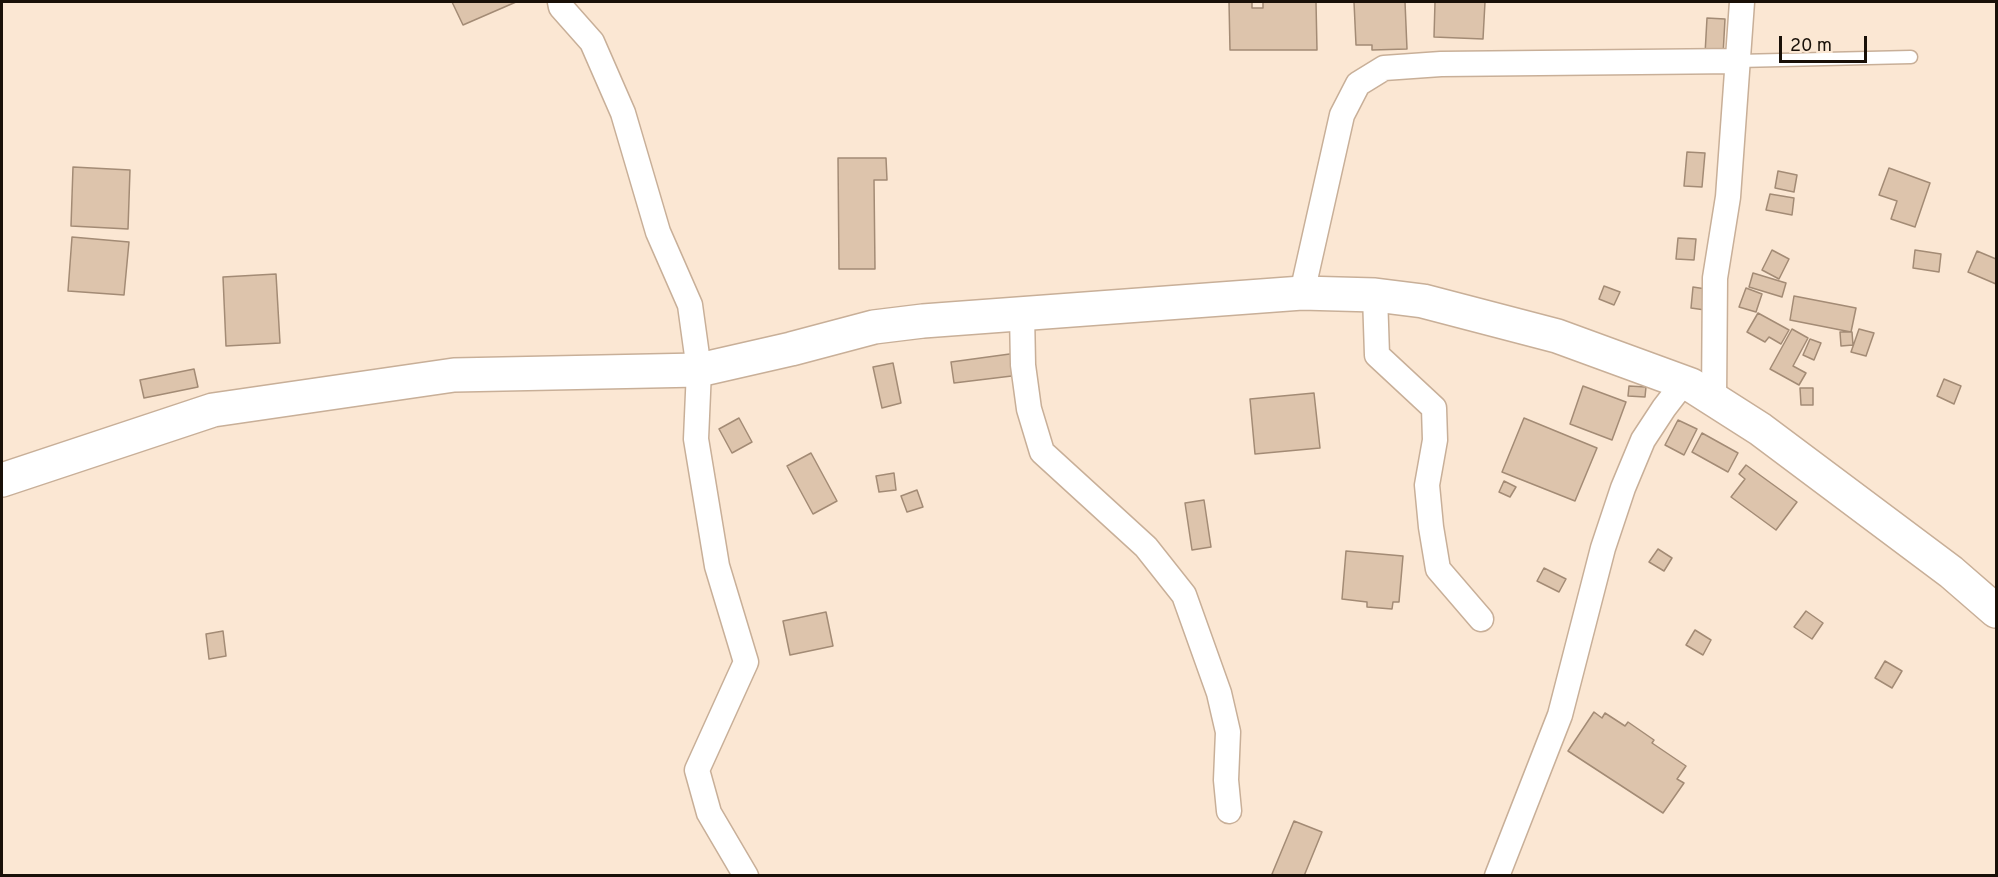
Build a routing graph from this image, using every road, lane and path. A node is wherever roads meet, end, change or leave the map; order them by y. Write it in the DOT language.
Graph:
graph roads {
  1 [pos="560,2"];
  2 [pos="1742,2"];
  3 [pos="1911,57"];
  4 [pos="1738,61"];
  5 [pos="1302,293"];
  6 [pos="1375,295"];
  7 [pos="1022,313"];
  8 [pos="699,370"];
  9 [pos="1684,382"];
  10 [pos="1714,400"];
  11 [pos="2,480"];
  12 [pos="1996,611"];
  13 [pos="1481,619"];
  14 [pos="1229,811"];
  15 [pos="746,876"];
  16 [pos="1497,876"];
  1 -- 8 [label="street"];
  2 -- 4 [label="street"];
  3 -- 4 [label="lane"];
  4 -- 5 [label="street"];
  4 -- 10 [label="street"];
  5 -- 6 [label="street"];
  5 -- 7 [label="street"];
  6 -- 9 [label="street"];
  6 -- 13 [label="street"];
  7 -- 8 [label="street"];
  7 -- 14 [label="street"];
  8 -- 11 [label="street"];
  8 -- 15 [label="street"];
  9 -- 10 [label="street"];
  9 -- 16 [label="street"];
  10 -- 12 [label="street"];
}
